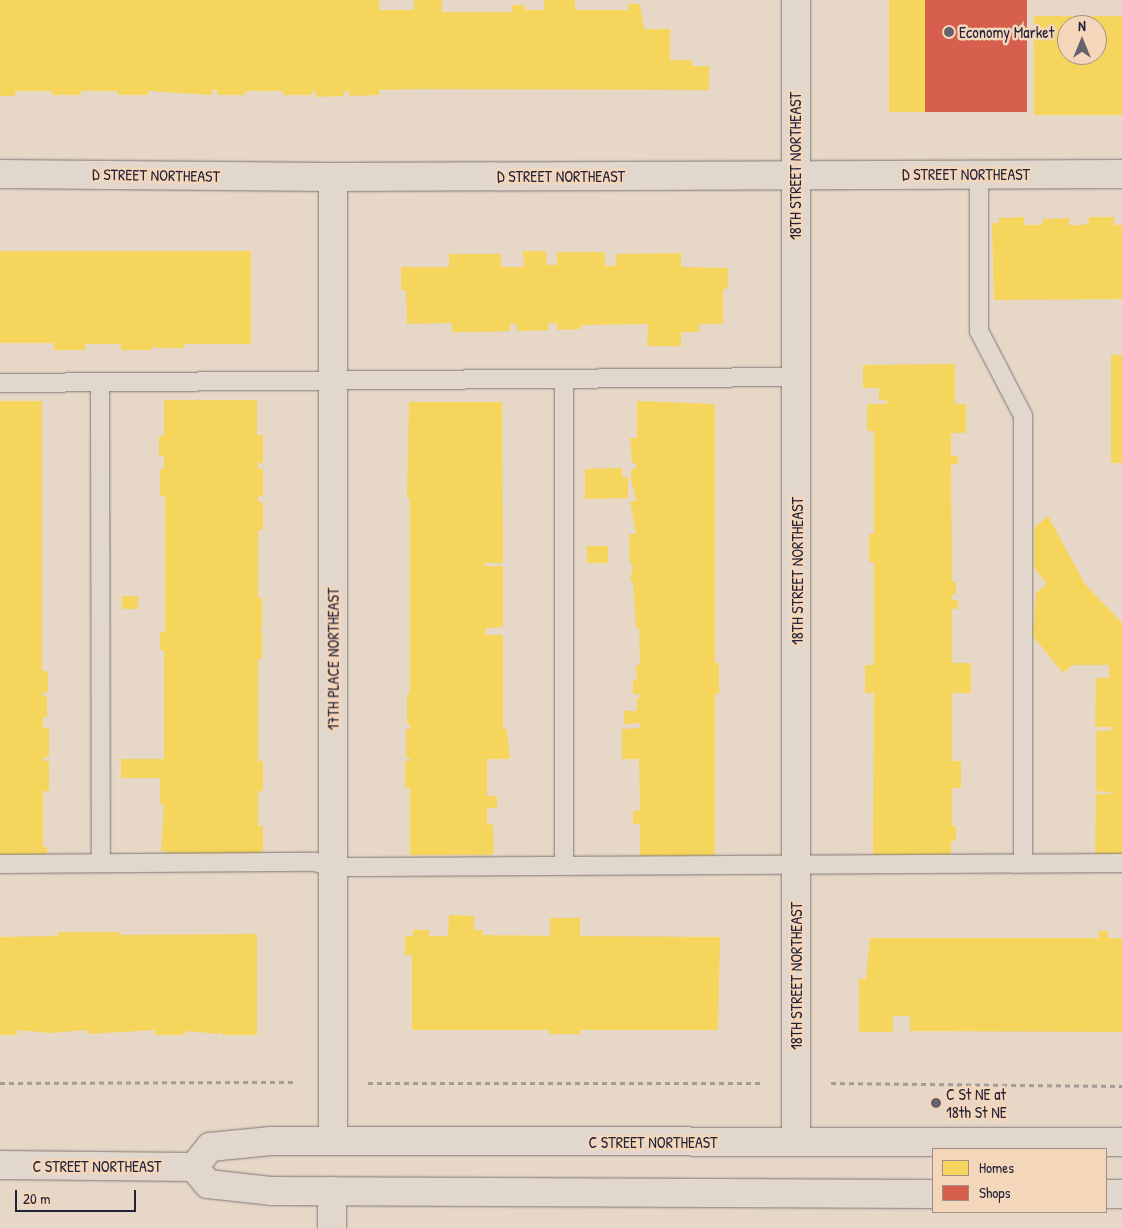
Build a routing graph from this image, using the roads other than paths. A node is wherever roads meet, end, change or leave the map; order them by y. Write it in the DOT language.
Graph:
graph roads {
  1 [pos="796,0"];
  2 [pos="0,174"];
  3 [pos="979,174"];
  4 [pos="1122,174"];
  5 [pos="795,175"];
  6 [pos="333,177"];
  7 [pos="796,377"];
  8 [pos="564,380"];
  9 [pos="0,383"];
  10 [pos="334,383"];
  11 [pos="100,384"];
  12 [pos="101,862"];
  13 [pos="1023,863"];
  14 [pos="1122,863"];
  15 [pos="0,864"];
  16 [pos="564,865"];
  17 [pos="797,865"];
  18 [pos="333,868"];
  19 [pos="333,1141"];
  20 [pos="796,1142"];
  21 [pos="1122,1142"];
  22 [pos="0,1165"];
  23 [pos="194,1167"];
  24 [pos="332,1191"];
  25 [pos="932,1194"];
  26 [pos="1107,1194"];
  27 [pos="1122,1194"];
  28 [pos="332,1228"];
  1 -- 5 [label="street, 18TH STREET NORTHEAST"];
  2 -- 6 [label="street, D STREET NORTHEAST"];
  3 -- 4 [label="street, D STREET NORTHEAST"];
  3 -- 5 [label="street, D STREET NORTHEAST"];
  3 -- 13 [label="lane"];
  5 -- 6 [label="street, D STREET NORTHEAST"];
  5 -- 7 [label="street, 18TH STREET NORTHEAST"];
  6 -- 10 [label="street, 17TH PLACE NORTHEAST"];
  7 -- 8 [label="lane"];
  7 -- 17 [label="street, 18TH STREET NORTHEAST"];
  8 -- 10 [label="lane"];
  8 -- 16 [label="lane"];
  9 -- 11 [label="lane"];
  10 -- 11 [label="lane"];
  10 -- 18 [label="street, 17TH PLACE NORTHEAST"];
  11 -- 12 [label="lane"];
  12 -- 15 [label="lane"];
  12 -- 18 [label="lane"];
  13 -- 14 [label="lane"];
  13 -- 17 [label="lane"];
  16 -- 17 [label="lane"];
  16 -- 18 [label="lane"];
  17 -- 20 [label="street, 18TH STREET NORTHEAST"];
  18 -- 19 [label="street, 17TH PLACE NORTHEAST"];
  19 -- 20 [label="street, C STREET NORTHEAST"];
  19 -- 23 [label="street, C STREET NORTHEAST"];
  20 -- 21 [label="street, C STREET NORTHEAST"];
  22 -- 23 [label="street, C STREET NORTHEAST"];
  23 -- 24 [label="street"];
  24 -- 25 [label="street"];
  24 -- 28 [label="street"];
  26 -- 27 [label="street"];
}
